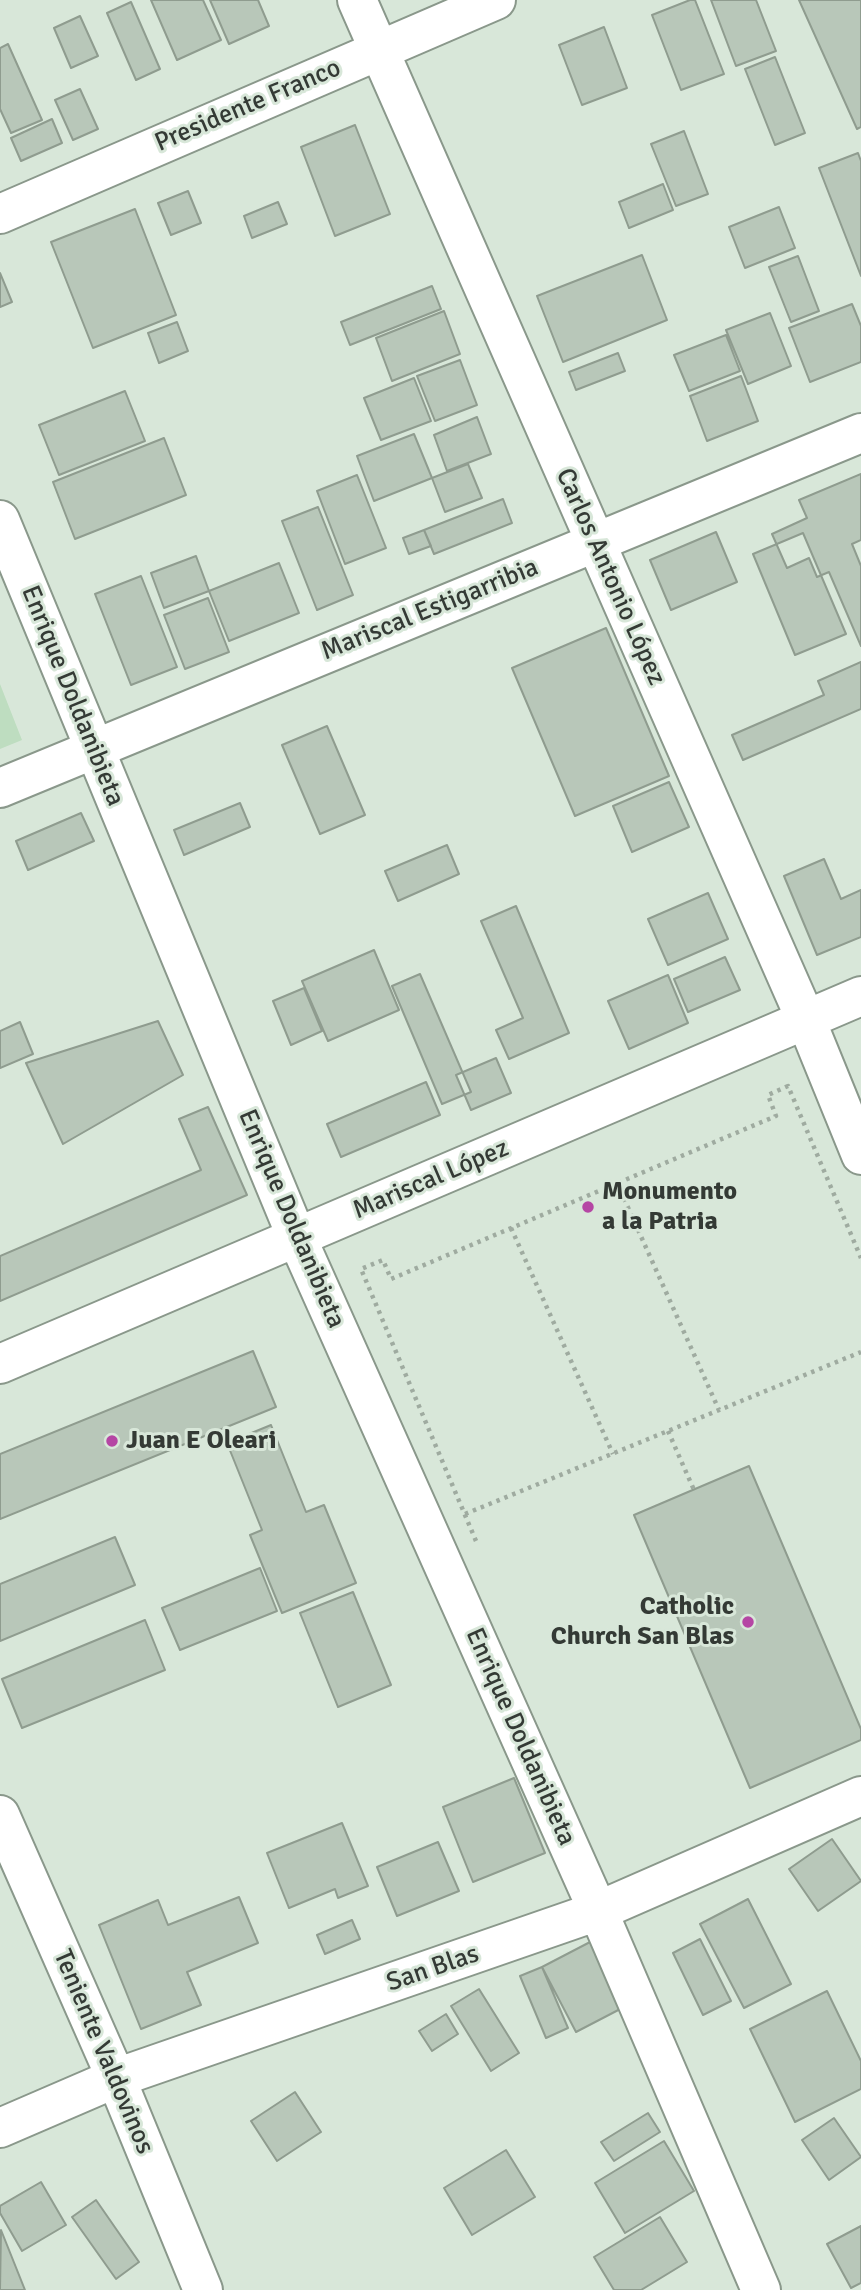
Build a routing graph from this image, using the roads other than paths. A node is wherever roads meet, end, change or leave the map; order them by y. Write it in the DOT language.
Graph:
graph roads {
  1 [pos="357,0"];
  2 [pos="496,0"];
  3 [pos="379,50"];
  4 [pos="0,214"];
  5 [pos="861,433"];
  6 [pos="0,520"];
  7 [pos="594,542"];
  8 [pos="94,749"];
  9 [pos="0,788"];
  10 [pos="861,996"];
  11 [pos="806,1020"];
  12 [pos="861,1155"];
  13 [pos="297,1238"];
  14 [pos="0,1364"];
  15 [pos="861,1796"];
  16 [pos="0,1815"];
  17 [pos="598,1911"];
  18 [pos="116,2078"];
  19 [pos="0,2128"];
  20 [pos="202,2290"];
  21 [pos="761,2290"];
  1 -- 3 [label="street, Carlos Antonio López"];
  2 -- 3 [label="street, Presidente Franco"];
  3 -- 4 [label="street, Presidente Franco"];
  3 -- 7 [label="street, Carlos Antonio López"];
  5 -- 7 [label="street, Mariscal Estigarribia"];
  6 -- 8 [label="street, Enrique Doldanibieta"];
  7 -- 8 [label="street, Mariscal Estigarribia"];
  7 -- 11 [label="street, Carlos Antonio López"];
  8 -- 9 [label="street, Mariscal Estigarribia"];
  8 -- 13 [label="street, Enrique Doldanibieta"];
  10 -- 11 [label="street, Mariscal López"];
  11 -- 12 [label="street, Carlos Antonio López"];
  11 -- 13 [label="street, Mariscal López"];
  13 -- 14 [label="street, Mariscal López"];
  13 -- 17 [label="street, Enrique Doldanibieta"];
  15 -- 17 [label="street, San Blas"];
  16 -- 18 [label="street, Teniente Valdovinos"];
  17 -- 18 [label="street, San Blas"];
  17 -- 21 [label="street, Enrique Doldanibieta"];
  18 -- 19 [label="street, San Blas"];
  18 -- 20 [label="street, Teniente Valdovinos"];
}
